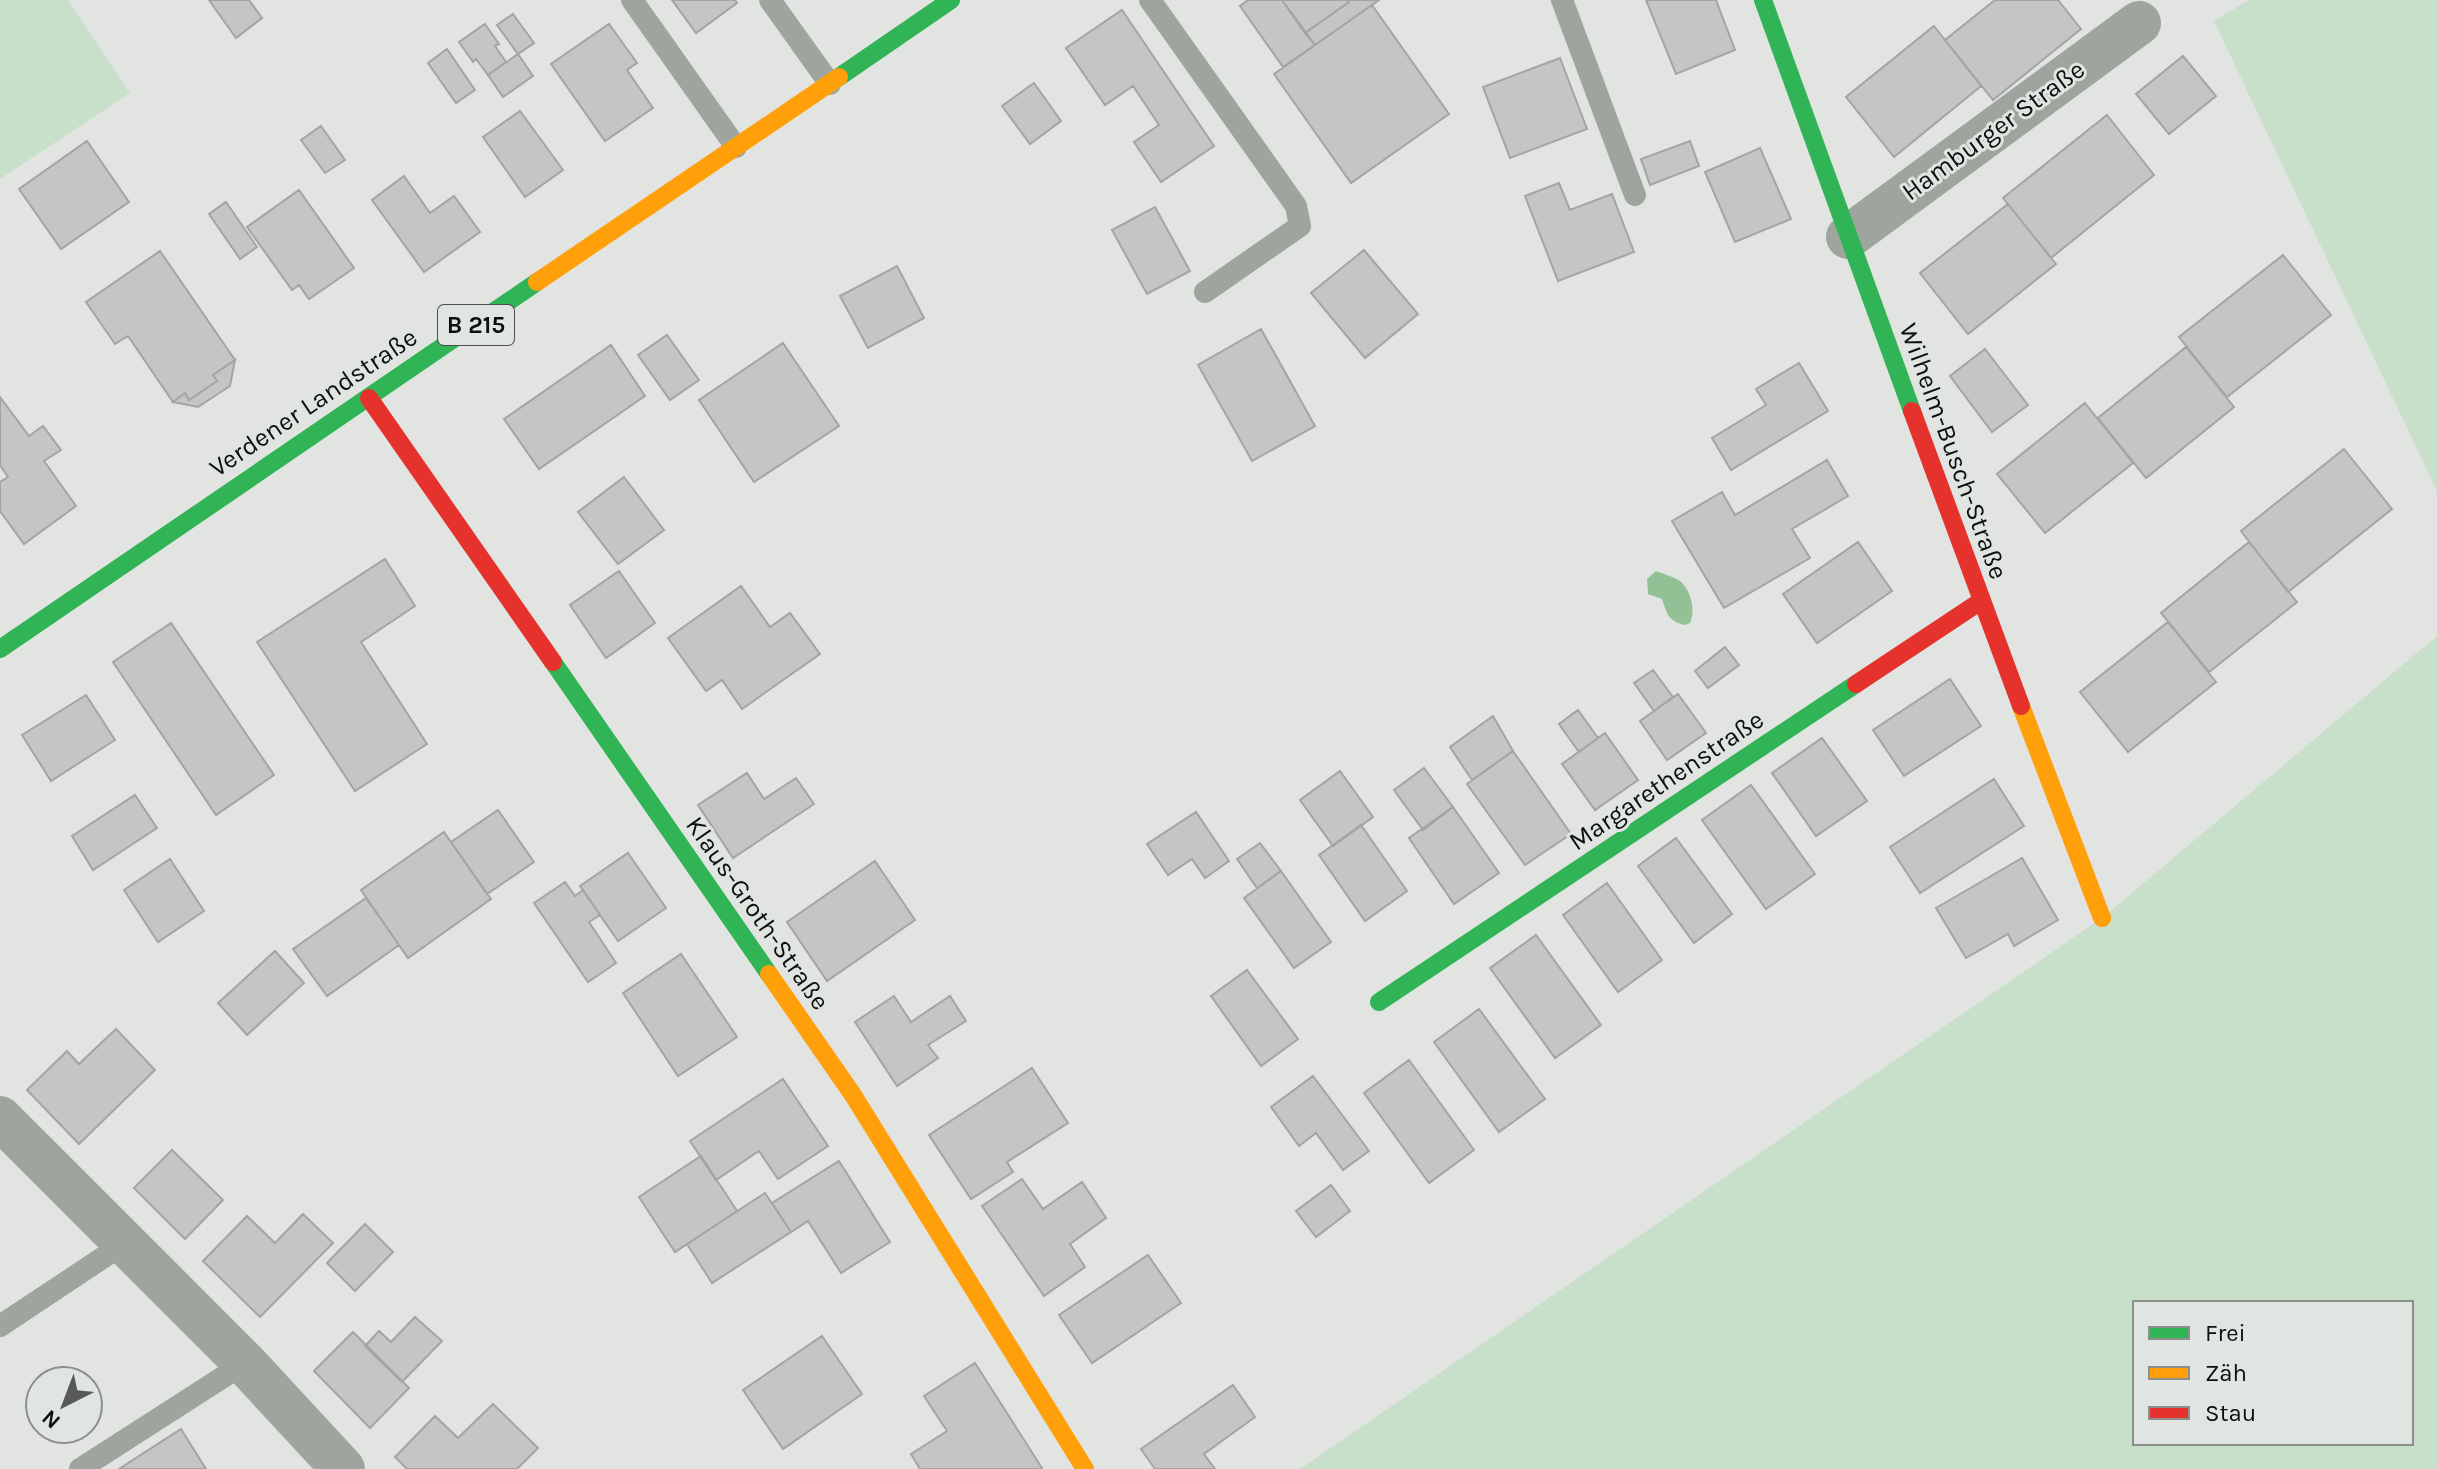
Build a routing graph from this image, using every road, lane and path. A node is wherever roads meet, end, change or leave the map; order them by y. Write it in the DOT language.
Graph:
graph roads {
  1 [pos="632,0"];
  2 [pos="770,0"];
  3 [pos="951,0"];
  4 [pos="1150,0"];
  5 [pos="1562,0"];
  6 [pos="1763,0"];
  7 [pos="2139,23"];
  8 [pos="830,84"];
  9 [pos="736,147"];
  10 [pos="1635,195"];
  11 [pos="1848,237"];
  12 [pos="1205,292"];
  13 [pos="369,398"];
  14 [pos="1981,601"];
  15 [pos="1,646"];
  16 [pos="2102,918"];
  17 [pos="1379,1002"];
  18 [pos="0,1118"];
  19 [pos="125,1243"];
  20 [pos="0,1326"];
  21 [pos="245,1363"];
  22 [pos="80,1469"];
  23 [pos="343,1469"];
  24 [pos="1085,1469"];
  1 -- 9 [label="lane"];
  2 -- 8 [label="lane"];
  3 -- 8 [label="street, Verdener Landstraße / B 215"];
  4 -- 12 [label="lane"];
  5 -- 10 [label="lane"];
  6 -- 11 [label="street, Wilhelm-Busch-Straße"];
  7 -- 11 [label="street, Hamburger Straße"];
  8 -- 9 [label="street, Verdener Landstraße / B 215"];
  9 -- 13 [label="street, Verdener Landstraße / B 215"];
  11 -- 14 [label="street, Wilhelm-Busch-Straße"];
  13 -- 15 [label="street, Verdener Landstraße / B 215"];
  13 -- 24 [label="street, Klaus-Groth-Straße"];
  14 -- 16 [label="street, Wilhelm-Busch-Straße"];
  14 -- 17 [label="street, Margarethenstraße"];
  18 -- 19 [label="street"];
  19 -- 20 [label="lane"];
  19 -- 21 [label="street"];
  21 -- 22 [label="lane"];
  21 -- 23 [label="street"];
}
